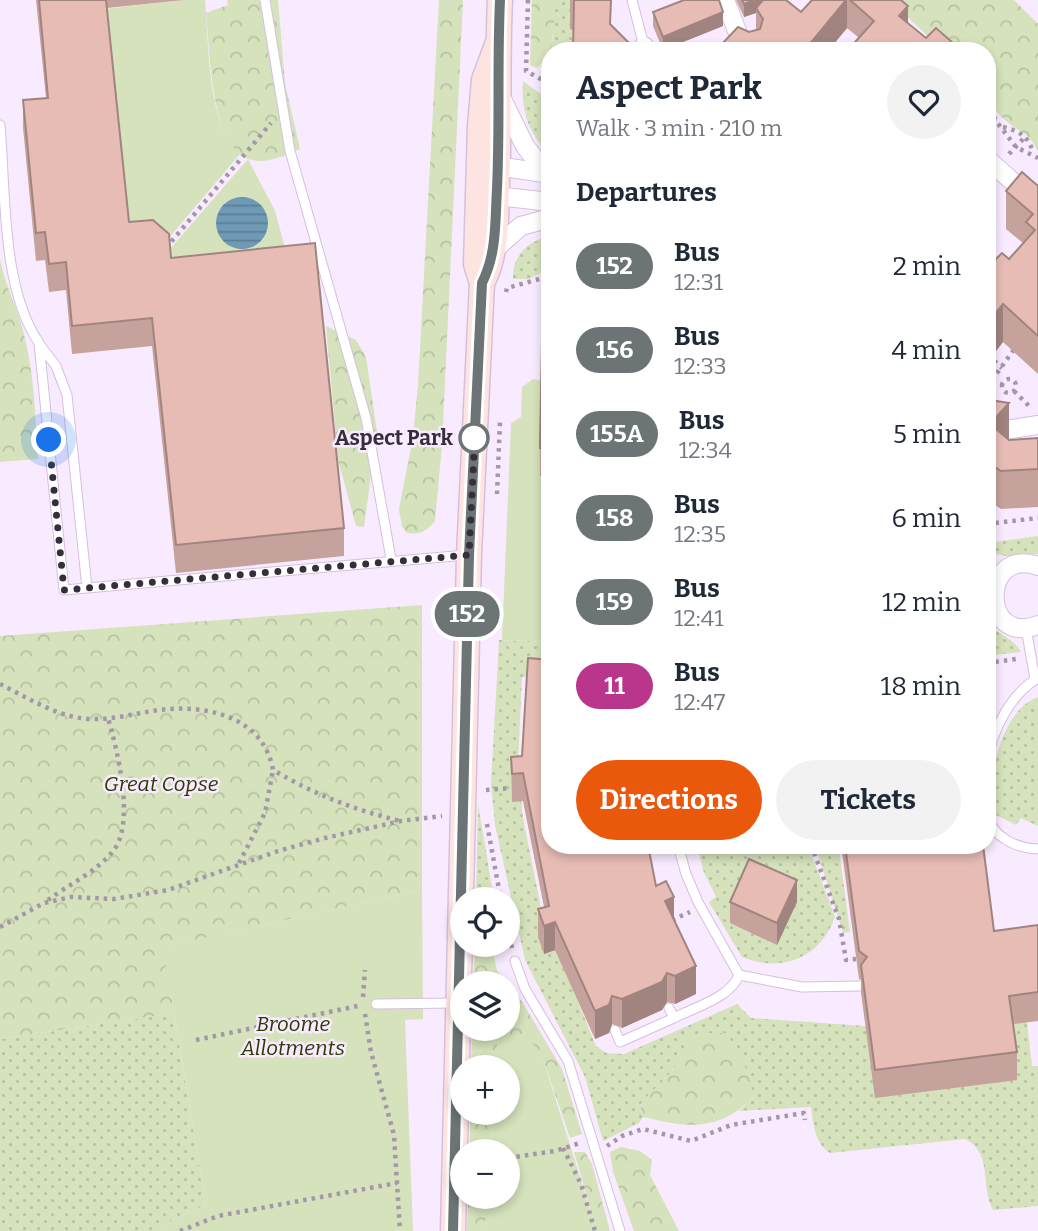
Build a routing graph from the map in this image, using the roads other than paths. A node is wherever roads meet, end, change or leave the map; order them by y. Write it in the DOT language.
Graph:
graph roads {
  1 [pos="265,0"];
  2 [pos="500,0"];
  3 [pos="632,0"];
  4 [pos="725,0"];
  5 [pos="643,42"];
  6 [pos="746,42"];
  7 [pos="497,45"];
  8 [pos="500,94"];
  9 [pos="0,125"];
  10 [pos="541,165"];
  11 [pos="996,167"];
  12 [pos="541,172"];
  13 [pos="488,173"];
  14 [pos="497,196"];
  15 [pos="541,201"];
  16 [pos="1038,204"];
  17 [pos="541,220"];
  18 [pos="494,250"];
  19 [pos="482,283"];
  20 [pos="39,343"];
  21 [pos="1038,425"];
  22 [pos="996,428"];
  23 [pos="469,555"];
  24 [pos="391,559"];
  25 [pos="1038,566"];
  26 [pos="996,573"];
  27 [pos="88,588"];
  28 [pos="996,606"];
  29 [pos="1032,627"];
  30 [pos="1036,679"];
  31 [pos="996,733"];
  32 [pos="996,829"];
  33 [pos="1038,849"];
  34 [pos="680,854"];
  35 [pos="515,961"];
  36 [pos="459,971"];
  37 [pos="739,975"];
  38 [pos="860,986"];
  39 [pos="376,1003"];
  40 [pos="450,1003"];
  41 [pos="669,1008"];
  42 [pos="674,1018"];
  43 [pos="615,1030"];
  44 [pos="457,1041"];
  45 [pos="453,1231"];
  46 [pos="620,1231"];
  1 -- 24 [label="lane"];
  2 -- 7 [label="main road"];
  3 -- 5 [label="lane"];
  4 -- 6 [label="street"];
  7 -- 8 [label="main road"];
  7 -- 13 [label="main road"];
  8 -- 10 [label="street"];
  8 -- 13 [label="main road"];
  9 -- 20 [label="lane"];
  11 -- 16 [label="street"];
  12 -- 13 [label="street"];
  13 -- 14 [label="main road"];
  13 -- 19 [label="main road"];
  14 -- 15 [label="street"];
  14 -- 18 [label="main road"];
  17 -- 18 [label="street"];
  18 -- 19 [label="main road"];
  19 -- 23 [label="main road"];
  20 -- 27 [label="lane"];
  20 -- 27 [label="lane"];
  21 -- 22 [label="street"];
  23 -- 24 [label="lane"];
  23 -- 36 [label="main road"];
  24 -- 27 [label="lane"];
  25 -- 26 [label="street"];
  28 -- 29 [label="street"];
  29 -- 30 [label="lane"];
  30 -- 31 [label="lane"];
  32 -- 33 [label="lane"];
  34 -- 37 [label="lane"];
  35 -- 46 [label="lane"];
  37 -- 38 [label="lane"];
  37 -- 42 [label="lane"];
  39 -- 40 [label="lane"];
  41 -- 42 [label="lane"];
  42 -- 43 [label="lane"];
  44 -- 45 [label="main road"];
}
